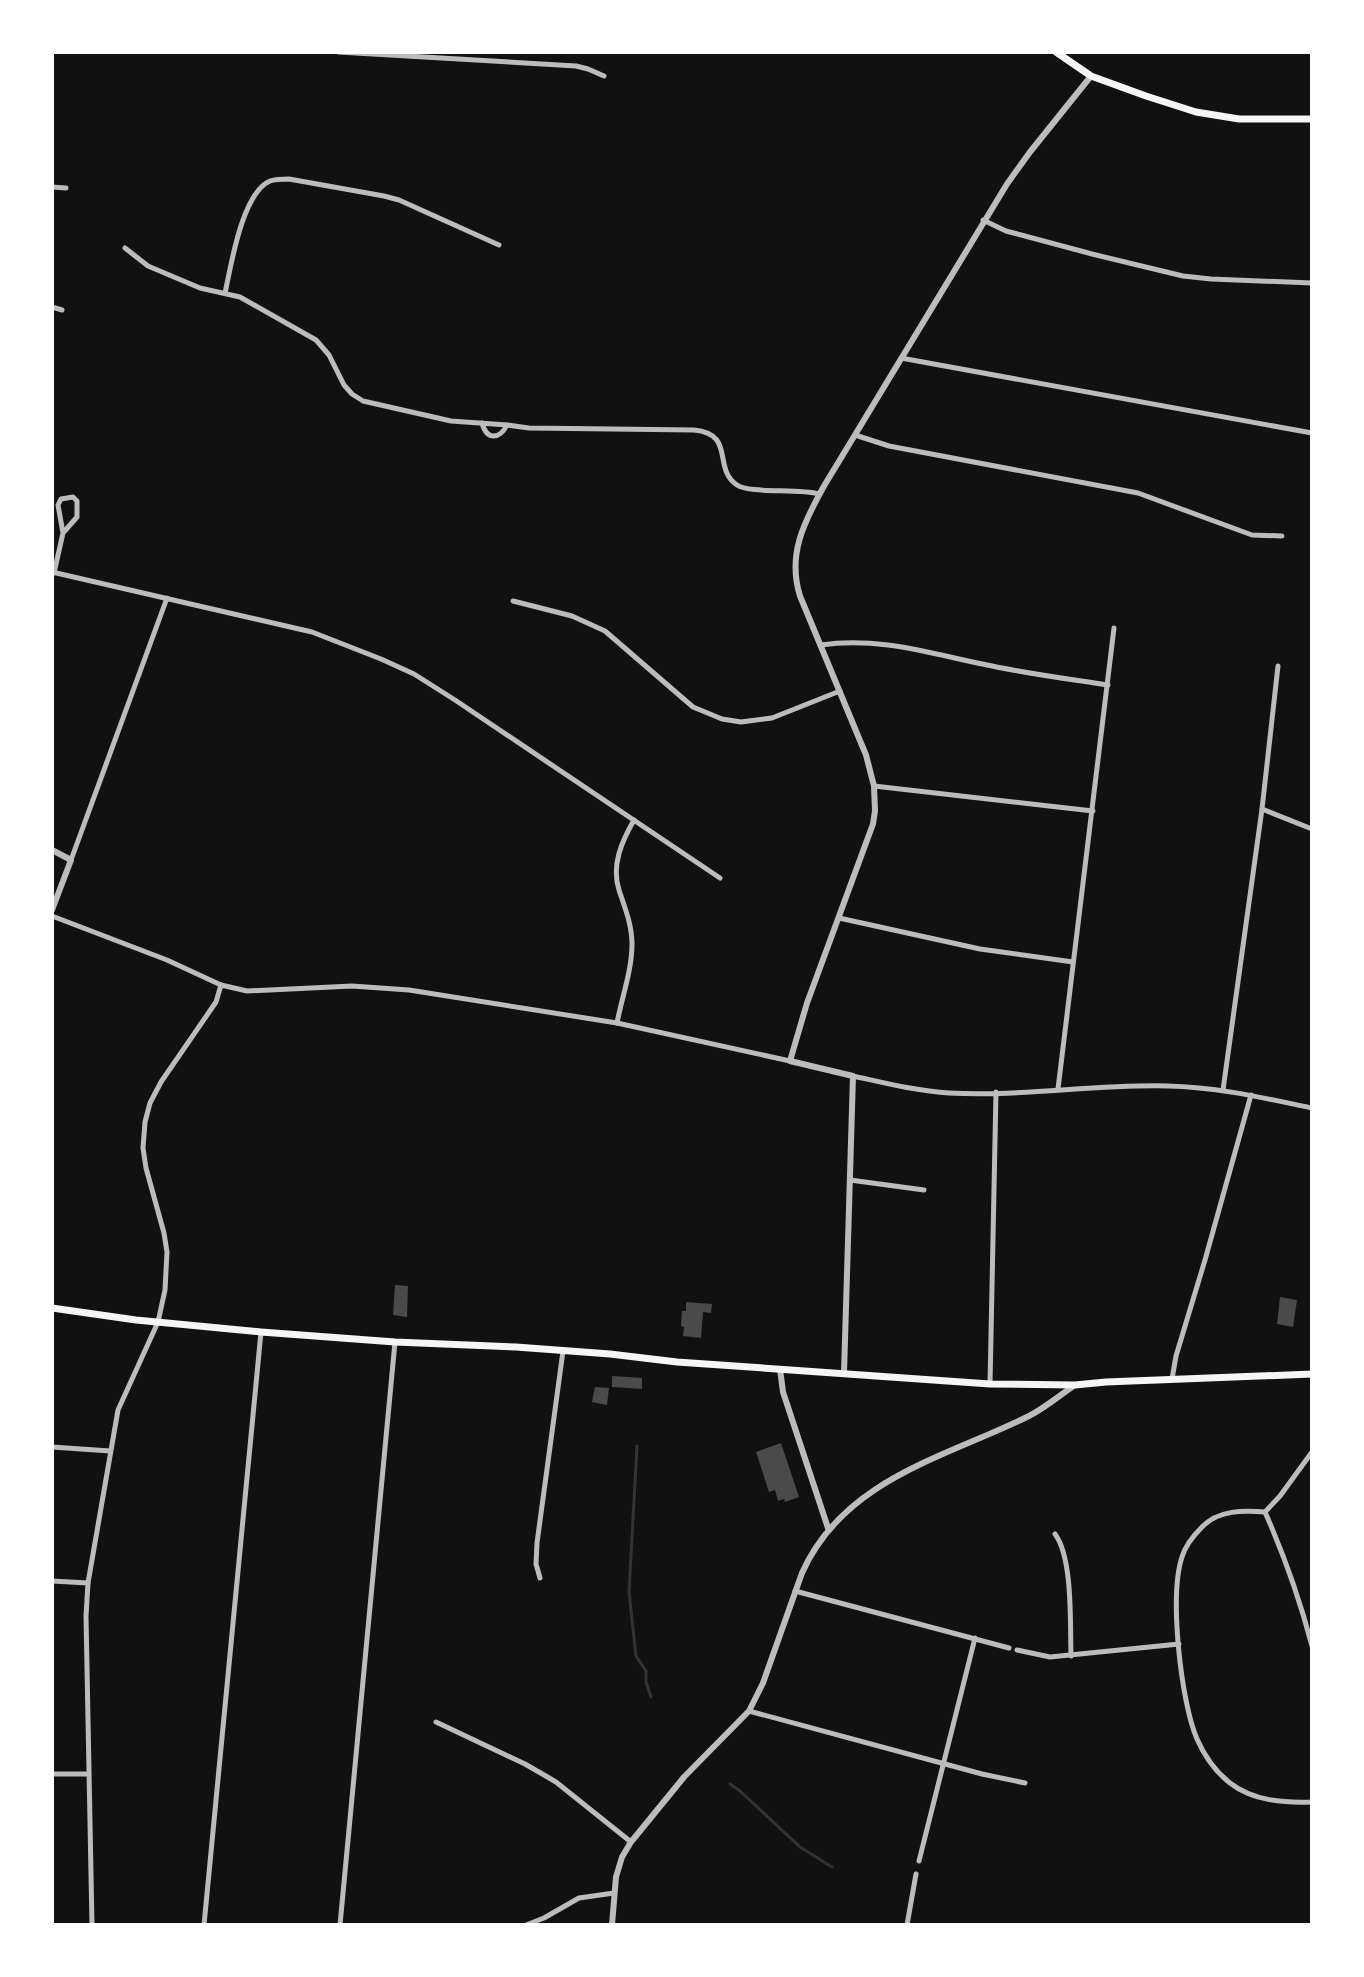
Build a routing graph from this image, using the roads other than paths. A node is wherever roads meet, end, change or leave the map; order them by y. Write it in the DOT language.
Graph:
graph roads {
  1 [pos="338,52"];
  2 [pos="1056,52"];
  3 [pos="604,76"];
  4 [pos="1091,76"];
  5 [pos="1312,119"];
  6 [pos="52,187"];
  7 [pos="66,188"];
  8 [pos="983,220"];
  9 [pos="499,245"];
  10 [pos="125,248"];
  11 [pos="1312,283"];
  12 [pos="225,293"];
  13 [pos="52,307"];
  14 [pos="62,310"];
  15 [pos="901,358"];
  16 [pos="482,423"];
  17 [pos="507,425"];
  18 [pos="1312,433"];
  19 [pos="855,435"];
  20 [pos="819,494"];
  21 [pos="63,533"];
  22 [pos="1282,536"];
  23 [pos="53,572"];
  24 [pos="167,598"];
  25 [pos="513,601"];
  26 [pos="1114,628"];
  27 [pos="821,645"];
  28 [pos="1278,666"];
  29 [pos="1108,685"];
  30 [pos="841,691"];
  31 [pos="874,786"];
  32 [pos="1262,809"];
  33 [pos="1093,811"];
  34 [pos="634,820"];
  35 [pos="1312,829"];
  36 [pos="52,850"];
  37 [pos="71,860"];
  38 [pos="720,878"];
  39 [pos="52,910"];
  40 [pos="52,916"];
  41 [pos="839,918"];
  42 [pos="1073,962"];
  43 [pos="221,985"];
  44 [pos="617,1023"];
  45 [pos="790,1061"];
  46 [pos="853,1076"];
  47 [pos="1058,1089"];
  48 [pos="1223,1090"];
  49 [pos="996,1092"];
  50 [pos="1251,1095"];
  51 [pos="1312,1108"];
  52 [pos="849,1180"];
  53 [pos="924,1190"];
  54 [pos="52,1308"];
  55 [pos="158,1322"];
  56 [pos="261,1332"];
  57 [pos="395,1342"];
  58 [pos="563,1351"];
  59 [pos="780,1369"];
  60 [pos="844,1373"];
  61 [pos="1312,1374"];
  62 [pos="1172,1379"];
  63 [pos="990,1384"];
  64 [pos="1075,1385"];
  65 [pos="52,1447"];
  66 [pos="110,1451"];
  67 [pos="1312,1452"];
  68 [pos="1265,1512"];
  69 [pos="828,1528"];
  70 [pos="1055,1534"];
  71 [pos="540,1578"];
  72 [pos="52,1581"];
  73 [pos="88,1583"];
  74 [pos="795,1591"];
  75 [pos="975,1638"];
  76 [pos="1179,1644"];
  77 [pos="1312,1646"];
  78 [pos="1009,1648"];
  79 [pos="1017,1650"];
  80 [pos="1071,1656"];
  81 [pos="749,1711"];
  82 [pos="436,1722"];
  83 [pos="942,1763"];
  84 [pos="52,1774"];
  85 [pos="88,1774"];
  86 [pos="1025,1783"];
  87 [pos="1312,1802"];
  88 [pos="631,1842"];
  89 [pos="919,1861"];
  90 [pos="916,1874"];
  91 [pos="614,1893"];
  92 [pos="92,1925"];
  93 [pos="204,1925"];
  94 [pos="340,1925"];
  95 [pos="526,1925"];
  96 [pos="612,1925"];
  97 [pos="907,1925"];
  1 -- 3 [label="street"];
  2 -- 4 [label="main road"];
  4 -- 5 [label="main road"];
  4 -- 8 [label="street"];
  6 -- 7 [label="street"];
  8 -- 11 [label="street"];
  8 -- 15 [label="street"];
  9 -- 12 [label="street"];
  10 -- 12 [label="street"];
  12 -- 16 [label="street"];
  13 -- 14 [label="street"];
  15 -- 18 [label="street"];
  15 -- 19 [label="street"];
  16 -- 17 [label="street"];
  16 -- 17 [label="street"];
  17 -- 20 [label="street"];
  19 -- 20 [label="street"];
  19 -- 22 [label="street"];
  20 -- 27 [label="street"];
  21 -- 21 [label="street"];
  21 -- 23 [label="street"];
  23 -- 24 [label="street"];
  24 -- 34 [label="street"];
  24 -- 37 [label="street"];
  25 -- 30 [label="street"];
  26 -- 29 [label="street"];
  27 -- 29 [label="street"];
  27 -- 30 [label="street"];
  28 -- 32 [label="street"];
  29 -- 33 [label="street"];
  30 -- 31 [label="street"];
  31 -- 33 [label="street"];
  31 -- 41 [label="street"];
  32 -- 35 [label="street"];
  32 -- 48 [label="street"];
  33 -- 42 [label="street"];
  34 -- 38 [label="street"];
  34 -- 44 [label="street"];
  36 -- 37 [label="street"];
  37 -- 39 [label="street"];
  40 -- 43 [label="street"];
  41 -- 42 [label="street"];
  41 -- 45 [label="street"];
  42 -- 47 [label="street"];
  43 -- 44 [label="street"];
  43 -- 55 [label="street"];
  44 -- 45 [label="street"];
  45 -- 46 [label="street"];
  46 -- 49 [label="street"];
  46 -- 52 [label="street"];
  47 -- 48 [label="street"];
  47 -- 49 [label="street"];
  48 -- 50 [label="street"];
  49 -- 63 [label="street"];
  50 -- 51 [label="street"];
  50 -- 62 [label="street"];
  52 -- 53 [label="street"];
  52 -- 60 [label="street"];
  54 -- 55 [label="main road"];
  55 -- 56 [label="main road"];
  55 -- 66 [label="street"];
  56 -- 57 [label="main road"];
  56 -- 93 [label="street"];
  57 -- 58 [label="main road"];
  57 -- 94 [label="street"];
  58 -- 59 [label="main road"];
  58 -- 71 [label="street"];
  59 -- 60 [label="main road"];
  59 -- 69 [label="street"];
  60 -- 63 [label="main road"];
  61 -- 62 [label="main road"];
  62 -- 64 [label="main road"];
  63 -- 64 [label="main road"];
  64 -- 69 [label="street"];
  65 -- 66 [label="street"];
  66 -- 73 [label="street"];
  67 -- 68 [label="street"];
  68 -- 76 [label="street"];
  68 -- 77 [label="street"];
  69 -- 74 [label="street"];
  70 -- 80 [label="street"];
  72 -- 73 [label="street"];
  73 -- 85 [label="street"];
  74 -- 75 [label="street"];
  74 -- 81 [label="street"];
  75 -- 78 [label="street"];
  75 -- 83 [label="street"];
  76 -- 80 [label="street"];
  76 -- 87 [label="street"];
  79 -- 80 [label="street"];
  81 -- 83 [label="street"];
  81 -- 88 [label="street"];
  82 -- 88 [label="street"];
  83 -- 86 [label="street"];
  83 -- 89 [label="street"];
  84 -- 85 [label="street"];
  85 -- 92 [label="street"];
  88 -- 91 [label="street"];
  90 -- 97 [label="street"];
  91 -- 95 [label="street"];
  91 -- 96 [label="street"];
}
